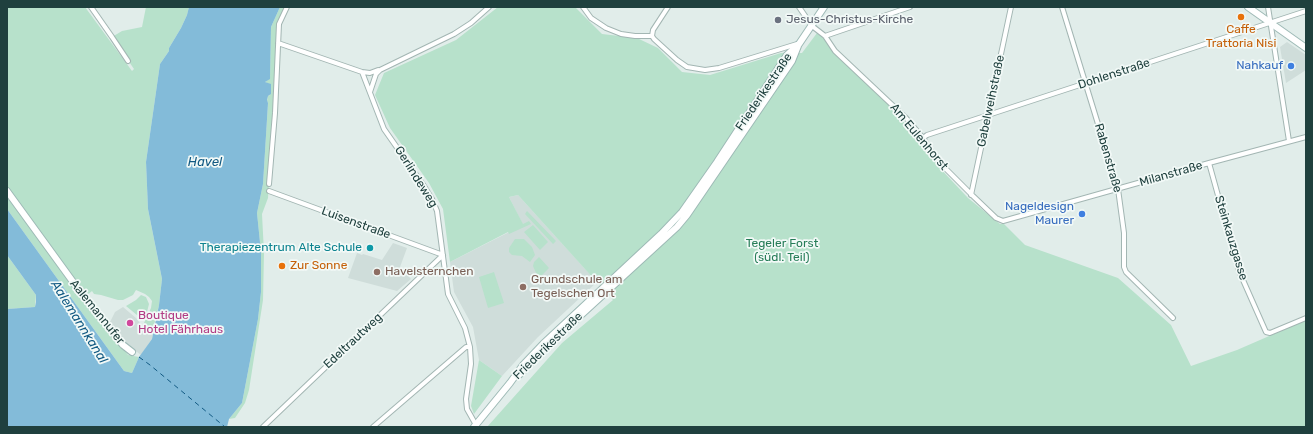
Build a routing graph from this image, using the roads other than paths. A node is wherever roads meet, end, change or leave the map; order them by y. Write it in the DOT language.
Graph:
graph roads {
  1 [pos="91,7"];
  2 [pos="287,7"];
  3 [pos="489,7"];
  4 [pos="583,7"];
  5 [pos="668,7"];
  6 [pos="799,7"];
  7 [pos="824,7"];
  8 [pos="910,7"];
  9 [pos="1012,7"];
  10 [pos="1062,7"];
  11 [pos="1248,7"];
  12 [pos="1268,7"];
  13 [pos="1306,11"];
  14 [pos="1270,22"];
  15 [pos="812,26"];
  16 [pos="652,36"];
  17 [pos="825,36"];
  18 [pos="278,43"];
  19 [pos="799,44"];
  20 [pos="1306,48"];
  21 [pos="128,61"];
  22 [pos="380,70"];
  23 [pos="362,72"];
  24 [pos="1085,83"];
  25 [pos="370,92"];
  26 [pos="987,116"];
  27 [pos="923,138"];
  28 [pos="1306,138"];
  29 [pos="1289,141"];
  30 [pos="1209,163"];
  31 [pos="269,184"];
  32 [pos="1118,189"];
  33 [pos="7,191"];
  34 [pos="269,191"];
  35 [pos="971,195"];
  36 [pos="1014,219"];
  37 [pos="443,255"];
  38 [pos="1173,318"];
  39 [pos="1306,318"];
  40 [pos="470,347"];
  41 [pos="132,352"];
  42 [pos="476,426"];
  43 [pos="263,427"];
  44 [pos="372,427"];
  1 -- 21 [label="street"];
  2 -- 18 [label="street"];
  3 -- 22 [label="street"];
  4 -- 16 [label="street"];
  5 -- 16 [label="street"];
  6 -- 15 [label="street, Am Eulenhorst"];
  7 -- 15 [label="street, Friederikestraße"];
  8 -- 17 [label="street"];
  9 -- 26 [label="street, Gabelweihstraße"];
  10 -- 24 [label="street, Rabenstraße"];
  11 -- 14 [label="street"];
  12 -- 14 [label="street"];
  13 -- 14 [label="street, Dohlenstraße"];
  14 -- 20 [label="street"];
  14 -- 24 [label="street, Dohlenstraße"];
  14 -- 29 [label="street"];
  15 -- 17 [label="street, Am Eulenhorst"];
  15 -- 19 [label="street, Friederikestraße"];
  16 -- 19 [label="street"];
  17 -- 27 [label="street, Am Eulenhorst"];
  18 -- 23 [label="street"];
  18 -- 31 [label="street"];
  19 -- 42 [label="street, Friederikestraße"];
  22 -- 23 [label="street"];
  22 -- 25 [label="street"];
  23 -- 25 [label="street, Gerlindeweg"];
  24 -- 26 [label="street, Dohlenstraße"];
  24 -- 32 [label="street, Rabenstraße"];
  25 -- 37 [label="street, Gerlindeweg"];
  26 -- 27 [label="street, Dohlenstraße"];
  26 -- 35 [label="street, Gabelweihstraße"];
  27 -- 35 [label="street, Am Eulenhorst"];
  28 -- 29 [label="street, Milanstraße"];
  29 -- 30 [label="street, Milanstraße"];
  30 -- 32 [label="street, Milanstraße"];
  30 -- 39 [label="street, Steinkauzgasse"];
  32 -- 36 [label="street, Milanstraße"];
  32 -- 38 [label="street, Rabenstraße"];
  33 -- 41 [label="street, Aalemannufer"];
  34 -- 37 [label="street, Luisenstraße"];
  35 -- 36 [label="street, Am Eulenhorst"];
  37 -- 40 [label="street, Gerlindeweg"];
  37 -- 43 [label="street, Edeltrautweg"];
  40 -- 42 [label="street, Gerlindeweg"];
  40 -- 44 [label="street"];
}
